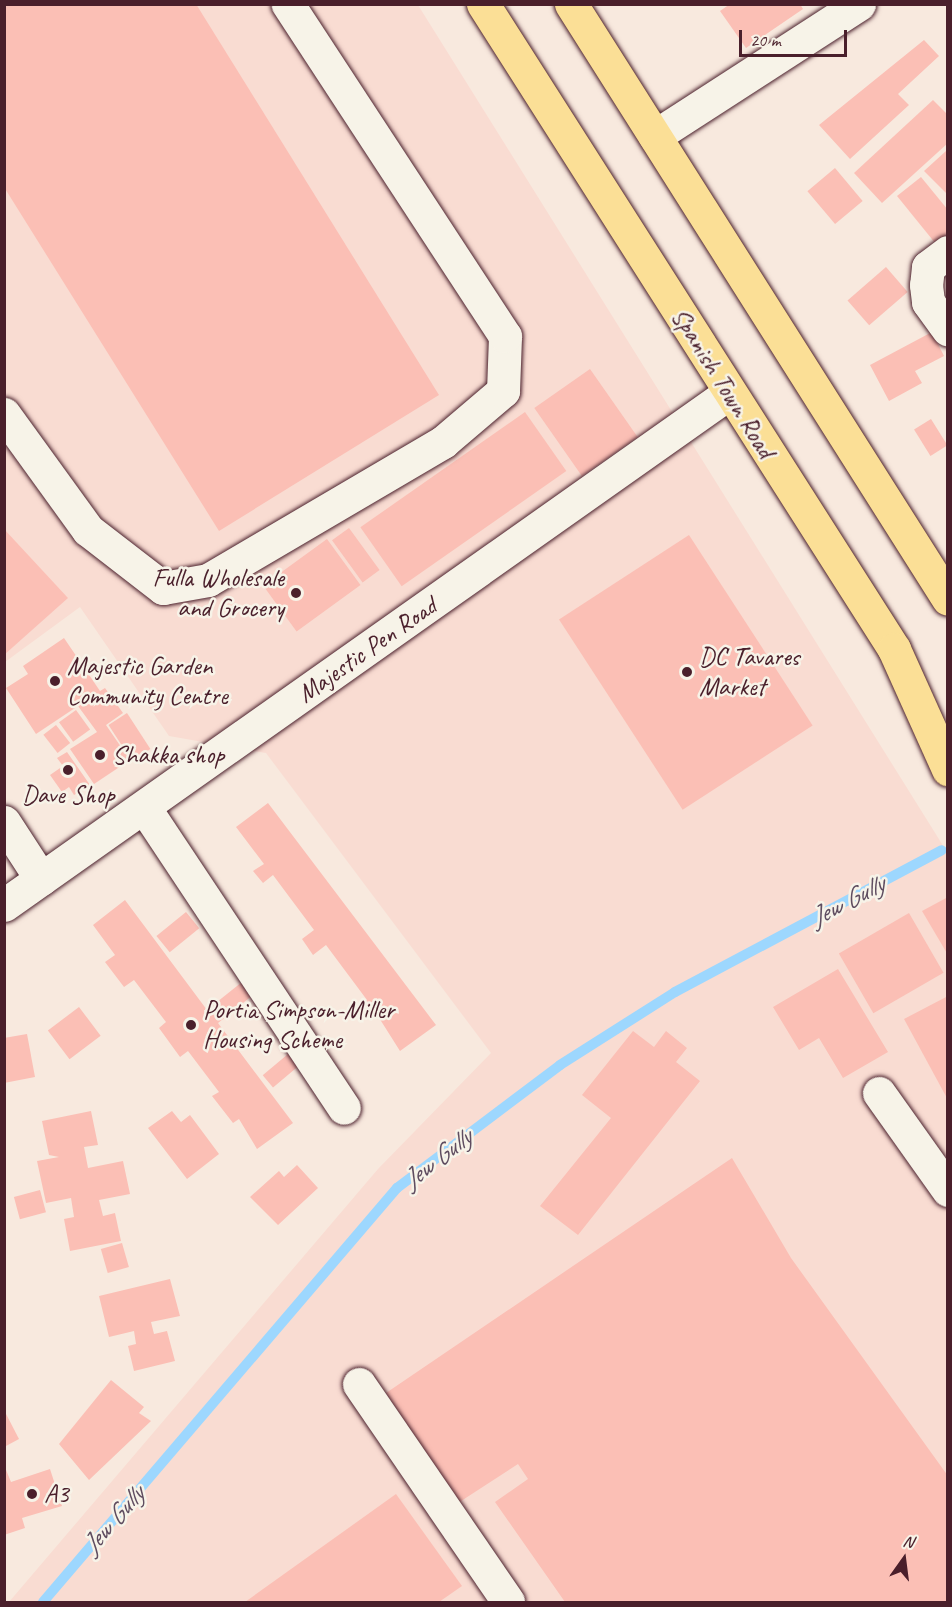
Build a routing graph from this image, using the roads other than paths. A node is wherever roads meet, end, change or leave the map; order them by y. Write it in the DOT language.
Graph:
graph roads {
  1 [pos="288,4"];
  2 [pos="483,4"];
  3 [pos="571,4"];
  4 [pos="859,4"];
  5 [pos="655,136"];
  6 [pos="948,252"];
  7 [pos="948,330"];
  8 [pos="729,393"];
  9 [pos="4,414"];
  10 [pos="948,599"];
  11 [pos="948,769"];
  12 [pos="144,807"];
  13 [pos="4,822"];
  14 [pos="41,879"];
  15 [pos="4,905"];
  16 [pos="879,1093"];
  17 [pos="344,1108"];
  18 [pos="948,1190"];
  19 [pos="359,1384"];
  20 [pos="508,1602"];
  1 -- 9 [label="street"];
  2 -- 8 [label="highway, Spanish Town Road"];
  3 -- 5 [label="highway"];
  4 -- 5 [label="street"];
  5 -- 10 [label="highway"];
  6 -- 7 [label="street"];
  8 -- 11 [label="highway, Spanish Town Road"];
  8 -- 12 [label="street, Majestic Pen Road"];
  12 -- 14 [label="street, Majestic Pen Road"];
  12 -- 17 [label="street"];
  13 -- 14 [label="street"];
  14 -- 15 [label="street, Majestic Pen Road"];
  16 -- 18 [label="street"];
  19 -- 20 [label="street"];
}
